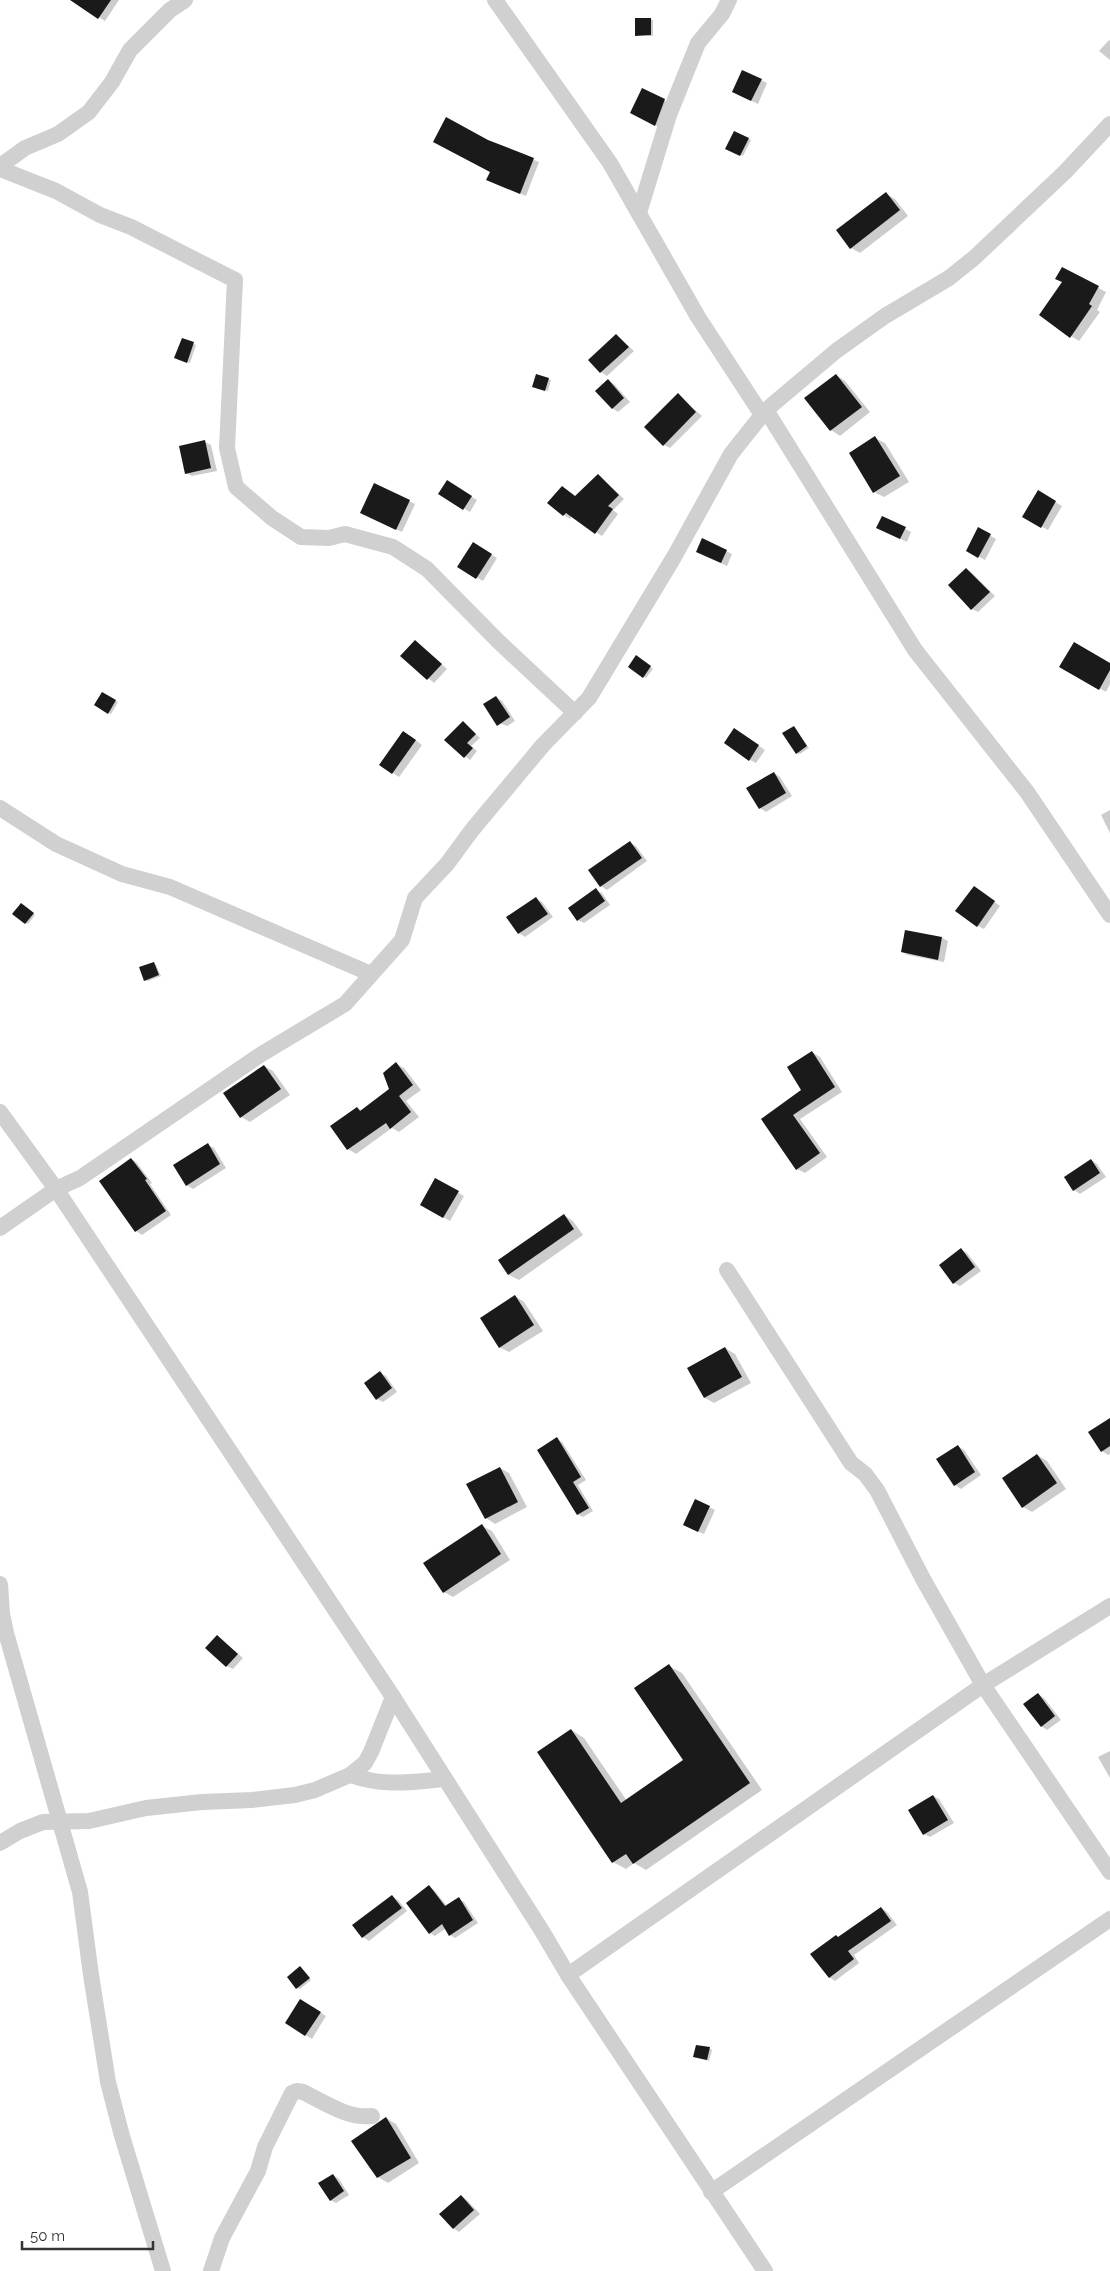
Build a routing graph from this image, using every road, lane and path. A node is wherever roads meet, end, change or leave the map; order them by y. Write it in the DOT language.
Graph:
graph roads {
  1 [pos="185,0"];
  2 [pos="495,0"];
  3 [pos="729,0"];
  4 [pos="1110,124"];
  5 [pos="0,167"];
  6 [pos="639,213"];
  7 [pos="764,412"];
  8 [pos="575,713"];
  9 [pos="0,808"];
  10 [pos="1110,915"];
  11 [pos="371,974"];
  12 [pos="0,1112"];
  13 [pos="56,1189"];
  14 [pos="0,1228"];
  15 [pos="727,1270"];
  16 [pos="0,1584"];
  17 [pos="1110,1606"];
  18 [pos="983,1685"];
  19 [pos="392,1697"];
  20 [pos="350,1775"];
  21 [pos="445,1779"];
  22 [pos="59,1821"];
  23 [pos="0,1843"];
  24 [pos="1110,1872"];
  25 [pos="1110,1919"];
  26 [pos="568,1975"];
  27 [pos="372,2116"];
  28 [pos="711,2192"];
  29 [pos="164,2270"];
  30 [pos="211,2271"];
  31 [pos="765,2271"];
  1 -- 5 [label="street"];
  2 -- 6 [label="street"];
  3 -- 6 [label="street"];
  4 -- 7 [label="street"];
  5 -- 8 [label="street"];
  6 -- 7 [label="street"];
  7 -- 8 [label="street"];
  7 -- 10 [label="street"];
  8 -- 11 [label="street"];
  9 -- 11 [label="street"];
  11 -- 13 [label="street"];
  12 -- 13 [label="street"];
  13 -- 14 [label="street"];
  13 -- 19 [label="street"];
  15 -- 18 [label="street"];
  16 -- 22 [label="street"];
  17 -- 18 [label="street"];
  18 -- 24 [label="street"];
  18 -- 26 [label="street"];
  19 -- 20 [label="street"];
  19 -- 21 [label="street"];
  20 -- 21 [label="street"];
  20 -- 22 [label="street"];
  21 -- 26 [label="street"];
  22 -- 23 [label="street"];
  22 -- 29 [label="street"];
  25 -- 28 [label="street"];
  26 -- 28 [label="street"];
  27 -- 30 [label="street"];
  28 -- 31 [label="street"];
}
